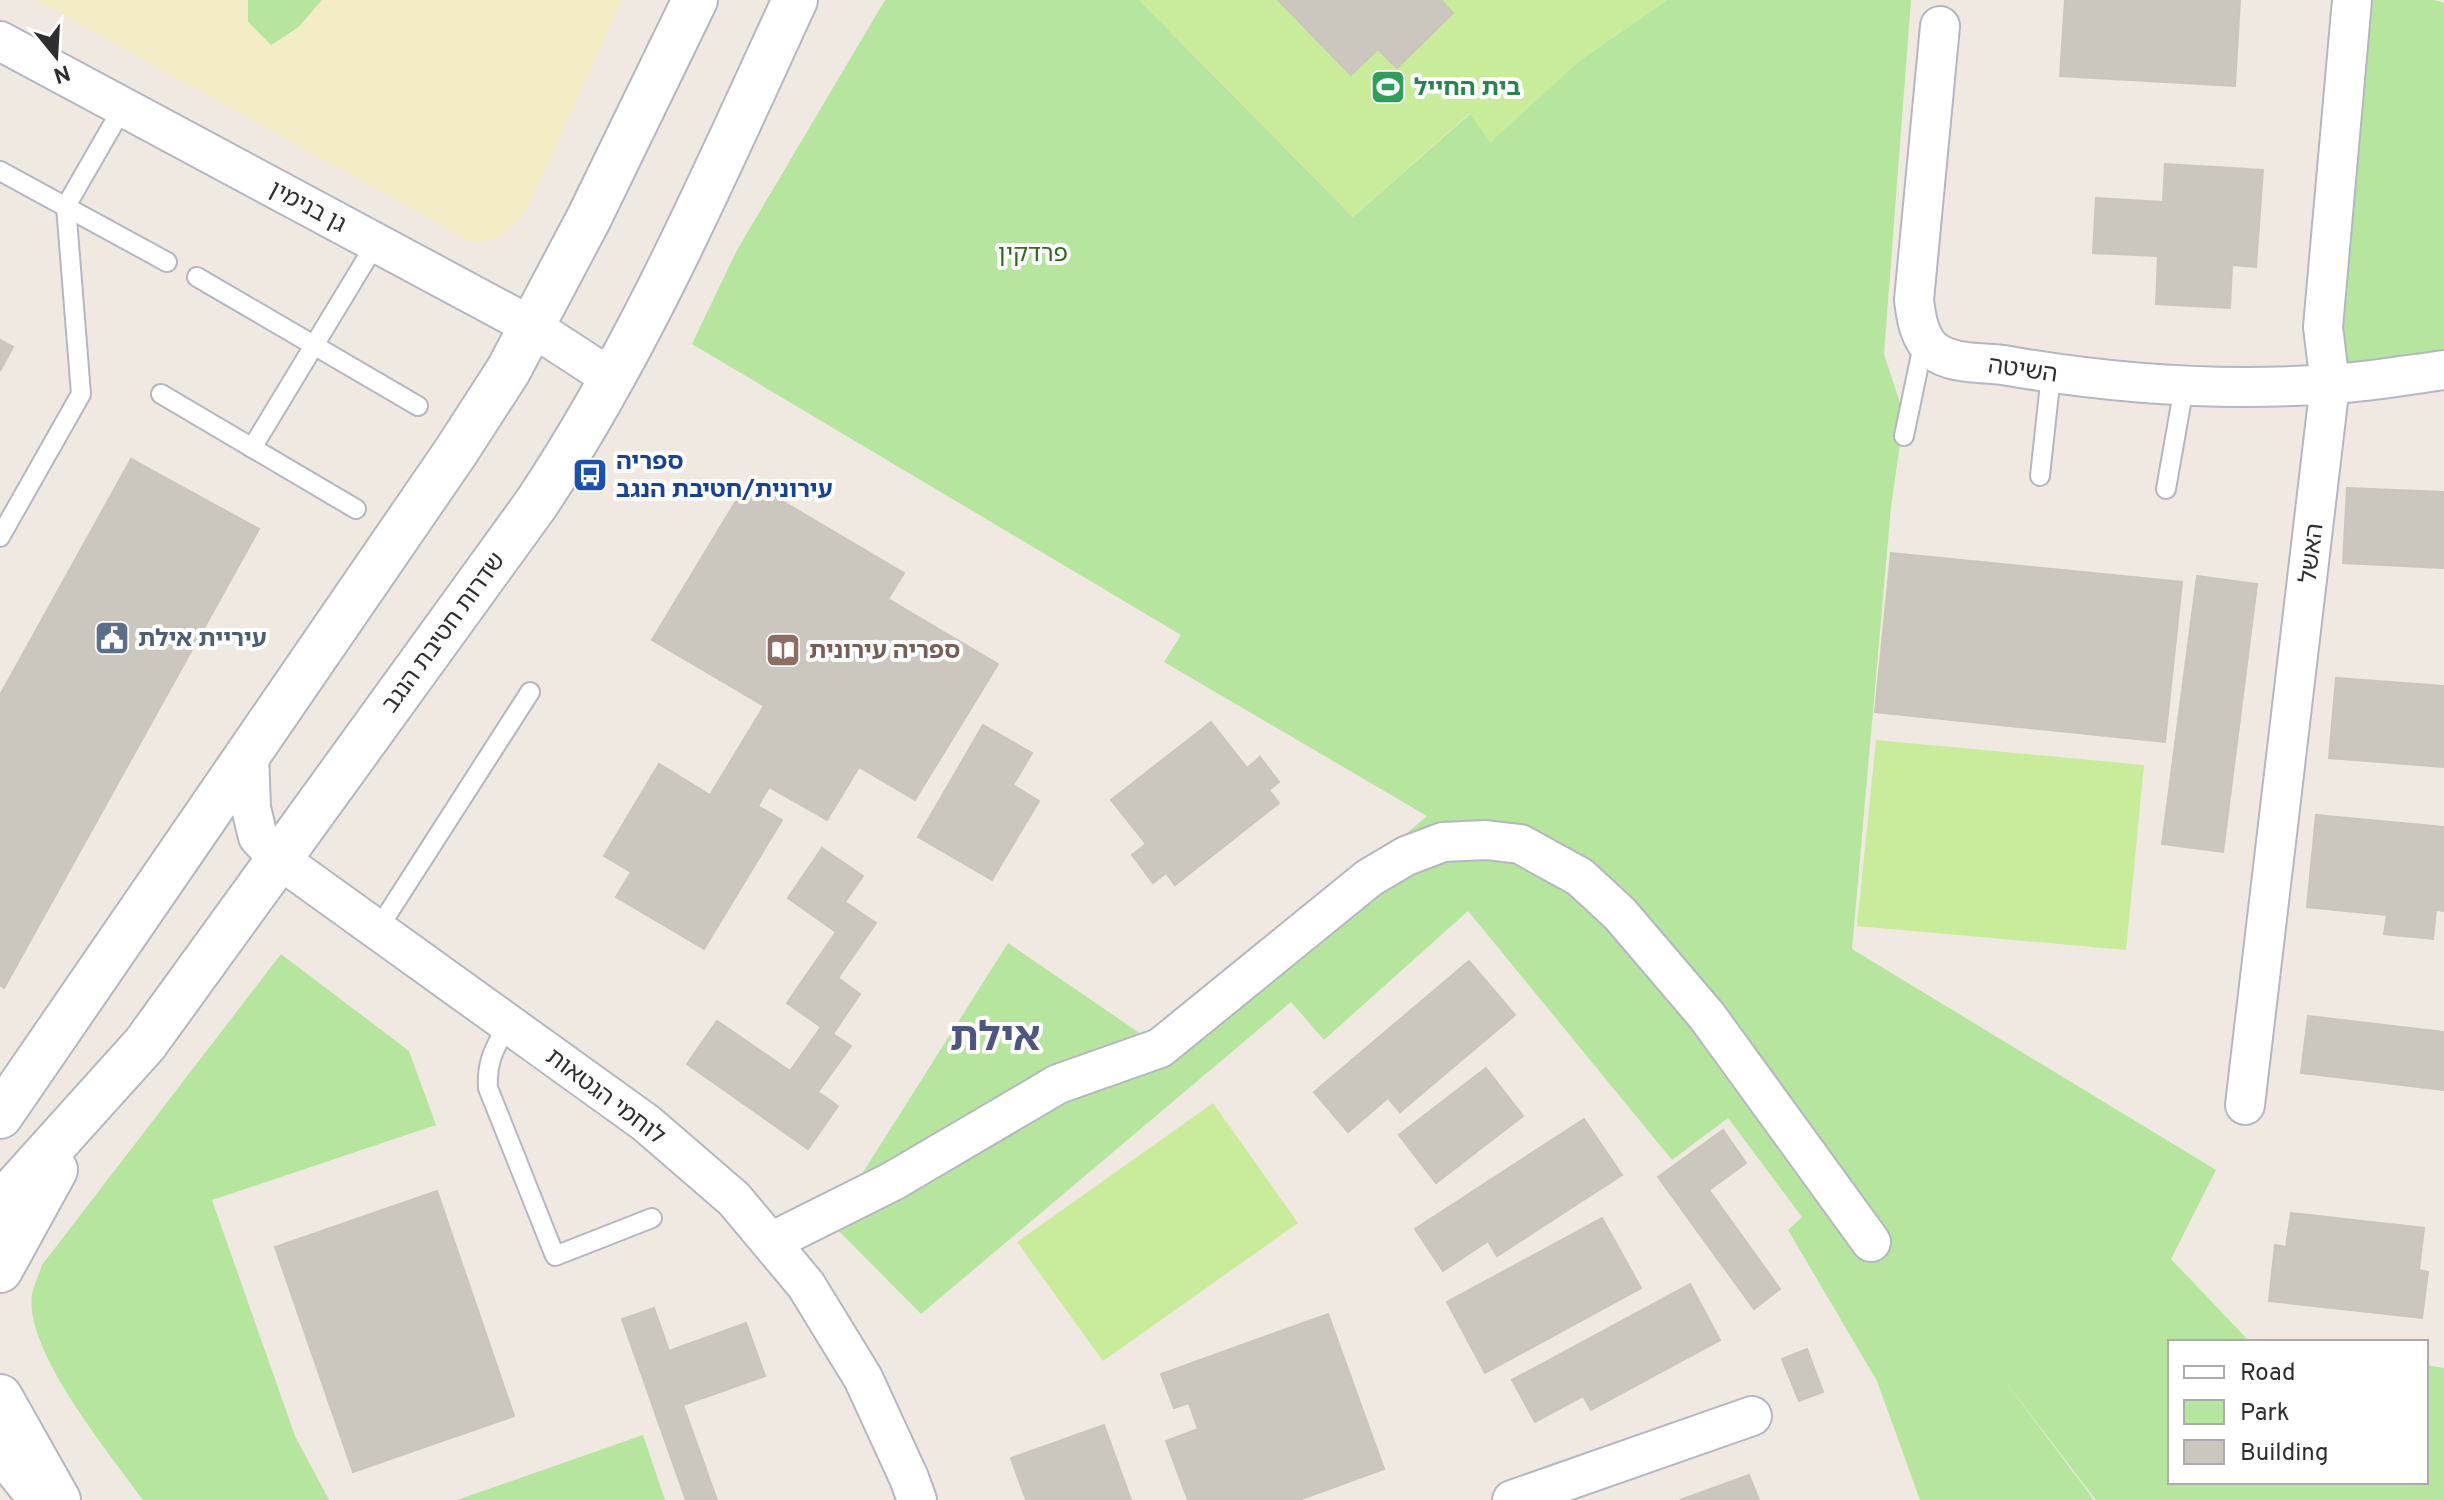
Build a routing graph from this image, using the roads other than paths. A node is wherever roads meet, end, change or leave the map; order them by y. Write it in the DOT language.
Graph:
graph roads {
  1 [pos="695,0"];
  2 [pos="795,0"];
  3 [pos="2352,0"];
  4 [pos="1940,26"];
  5 [pos="0,41"];
  6 [pos="123,107"];
  7 [pos="0,171"];
  8 [pos="66,206"];
  9 [pos="376,243"];
  10 [pos="167,262"];
  11 [pos="197,277"];
  12 [pos="531,326"];
  13 [pos="1924,340"];
  14 [pos="314,345"];
  15 [pos="2444,370"];
  16 [pos="2051,374"];
  17 [pos="611,378"];
  18 [pos="2330,384"];
  19 [pos="2184,387"];
  20 [pos="161,394"];
  21 [pos="418,406"];
  22 [pos="1904,436"];
  23 [pos="252,448"];
  24 [pos="2040,476"];
  25 [pos="2166,489"];
  26 [pos="356,509"];
  27 [pos="0,537"];
  28 [pos="530,692"];
  29 [pos="249,754"];
  30 [pos="279,859"];
  31 [pos="378,929"];
  32 [pos="508,1023"];
  33 [pos="97,1097"];
  34 [pos="2245,1105"];
  35 [pos="0,1116"];
  36 [pos="0,1205"];
  37 [pos="652,1218"];
  38 [pos="771,1242"];
  39 [pos="1871,1242"];
  40 [pos="0,1270"];
  41 [pos="0,1397"];
  42 [pos="1752,1416"];
  43 [pos="0,1447"];
  44 [pos="42,1500"];
  45 [pos="58,1500"];
  46 [pos="917,1500"];
  47 [pos="1512,1500"];
  1 -- 12 [label="main road"];
  2 -- 17 [label="main road, שדרות חטיבת הנגב"];
  3 -- 18 [label="street, האשל"];
  4 -- 13 [label="street"];
  5 -- 6 [label="street, גן בנימין"];
  6 -- 8 [label="lane"];
  6 -- 9 [label="street, גן בנימין"];
  7 -- 8 [label="lane"];
  8 -- 10 [label="lane"];
  8 -- 27 [label="lane"];
  9 -- 12 [label="street, גן בנימין"];
  9 -- 14 [label="lane"];
  11 -- 14 [label="lane"];
  12 -- 17 [label="street, גן בנימין"];
  12 -- 29 [label="main road"];
  13 -- 16 [label="street, השיטה"];
  13 -- 22 [label="lane"];
  14 -- 21 [label="lane"];
  14 -- 23 [label="lane"];
  15 -- 18 [label="street, השיטה"];
  16 -- 19 [label="street, השיטה"];
  16 -- 24 [label="lane"];
  17 -- 30 [label="main road, שדרות חטיבת הנגב"];
  18 -- 19 [label="street, השיטה"];
  18 -- 34 [label="street, האשל"];
  19 -- 25 [label="lane"];
  20 -- 23 [label="lane"];
  23 -- 26 [label="lane"];
  28 -- 31 [label="lane"];
  29 -- 30 [label="street, לוחמי הגטאות"];
  29 -- 35 [label="main road"];
  30 -- 31 [label="street, לוחמי הגטאות"];
  30 -- 33 [label="main road, שדרות חטיבת הנגב"];
  31 -- 32 [label="street, לוחמי הגטאות"];
  32 -- 37 [label="lane"];
  32 -- 38 [label="street, לוחמי הגטאות"];
  33 -- 36 [label="main road, שדרות חטיבת הנגב"];
  33 -- 40 [label="main road"];
  38 -- 39 [label="street"];
  38 -- 46 [label="street, לוחמי הגטאות"];
  41 -- 45 [label="main road"];
  42 -- 47 [label="street"];
  43 -- 44 [label="main road"];
}
